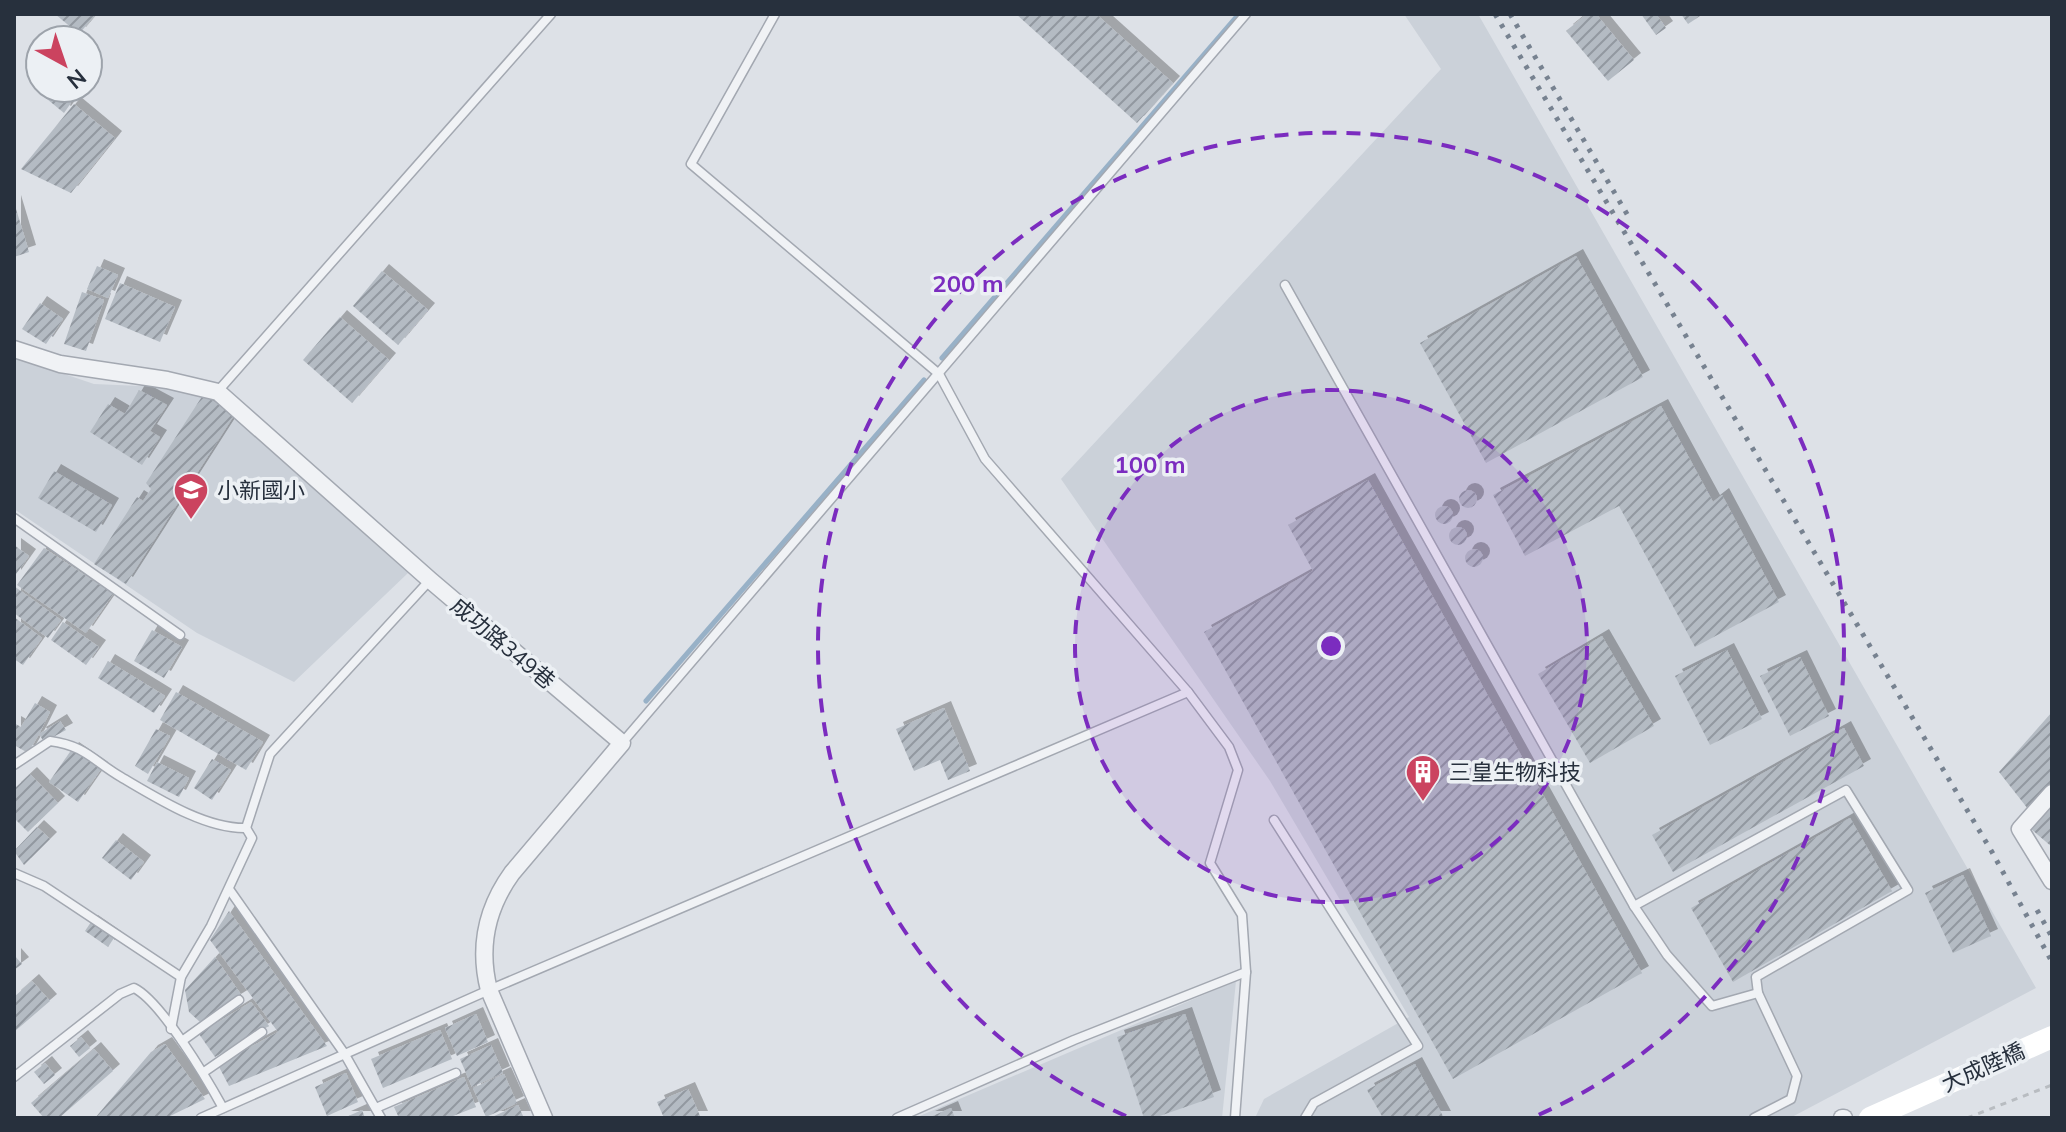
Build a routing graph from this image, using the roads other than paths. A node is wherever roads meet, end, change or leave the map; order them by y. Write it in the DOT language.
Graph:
graph roads {
  1 [pos="551,14"];
  2 [pos="775,14"];
  3 [pos="1246,14"];
  4 [pos="1285,285"];
  5 [pos="14,349"];
  6 [pos="939,374"];
  7 [pos="218,392"];
  8 [pos="14,518"];
  9 [pos="430,580"];
  10 [pos="180,635"];
  11 [pos="1188,692"];
  12 [pos="622,743"];
  13 [pos="14,765"];
  14 [pos="2052,793"];
  15 [pos="1274,820"];
  16 [pos="246,828"];
  17 [pos="14,873"];
  18 [pos="2052,881"];
  19 [pos="229,889"];
  20 [pos="1634,906"];
  21 [pos="1246,972"];
  22 [pos="181,977"];
  23 [pos="489,990"];
  24 [pos="1758,993"];
  25 [pos="239,1000"];
  26 [pos="171,1030"];
  27 [pos="262,1032"];
  28 [pos="2052,1037"];
  29 [pos="182,1041"];
  30 [pos="344,1053"];
  31 [pos="204,1072"];
  32 [pos="456,1073"];
  33 [pos="14,1077"];
  34 [pos="223,1108"];
  35 [pos="376,1108"];
  36 [pos="201,1118"];
  37 [pos="381,1118"];
  38 [pos="544,1118"];
  39 [pos="897,1118"];
  40 [pos="1235,1118"];
  41 [pos="1305,1118"];
  42 [pos="1754,1118"];
  43 [pos="1870,1118"];
  1 -- 7 [label="lane"];
  2 -- 6 [label="lane"];
  3 -- 6 [label="lane"];
  4 -- 20 [label="lane"];
  5 -- 7 [label="street, 成功路349巷"];
  6 -- 11 [label="lane"];
  6 -- 12 [label="lane"];
  7 -- 9 [label="street, 成功路349巷"];
  8 -- 10 [label="lane"];
  9 -- 12 [label="street, 成功路349巷"];
  9 -- 16 [label="lane"];
  11 -- 21 [label="lane"];
  11 -- 23 [label="lane"];
  12 -- 23 [label="street"];
  13 -- 16 [label="lane"];
  14 -- 18 [label="street"];
  15 -- 41 [label="lane"];
  16 -- 19 [label="lane"];
  17 -- 22 [label="lane"];
  19 -- 22 [label="lane"];
  19 -- 30 [label="lane"];
  20 -- 24 [label="lane"];
  20 -- 24 [label="lane"];
  21 -- 39 [label="lane"];
  21 -- 40 [label="lane"];
  22 -- 26 [label="lane"];
  23 -- 30 [label="lane"];
  23 -- 38 [label="street"];
  24 -- 42 [label="lane"];
  25 -- 29 [label="lane"];
  26 -- 29 [label="lane"];
  26 -- 33 [label="lane"];
  27 -- 31 [label="lane"];
  28 -- 43 [label="main road, 大成陸橋"];
  29 -- 31 [label="lane"];
  30 -- 34 [label="lane"];
  30 -- 35 [label="lane"];
  31 -- 34 [label="lane"];
  32 -- 35 [label="lane"];
  34 -- 36 [label="lane"];
  35 -- 37 [label="lane"];
}
